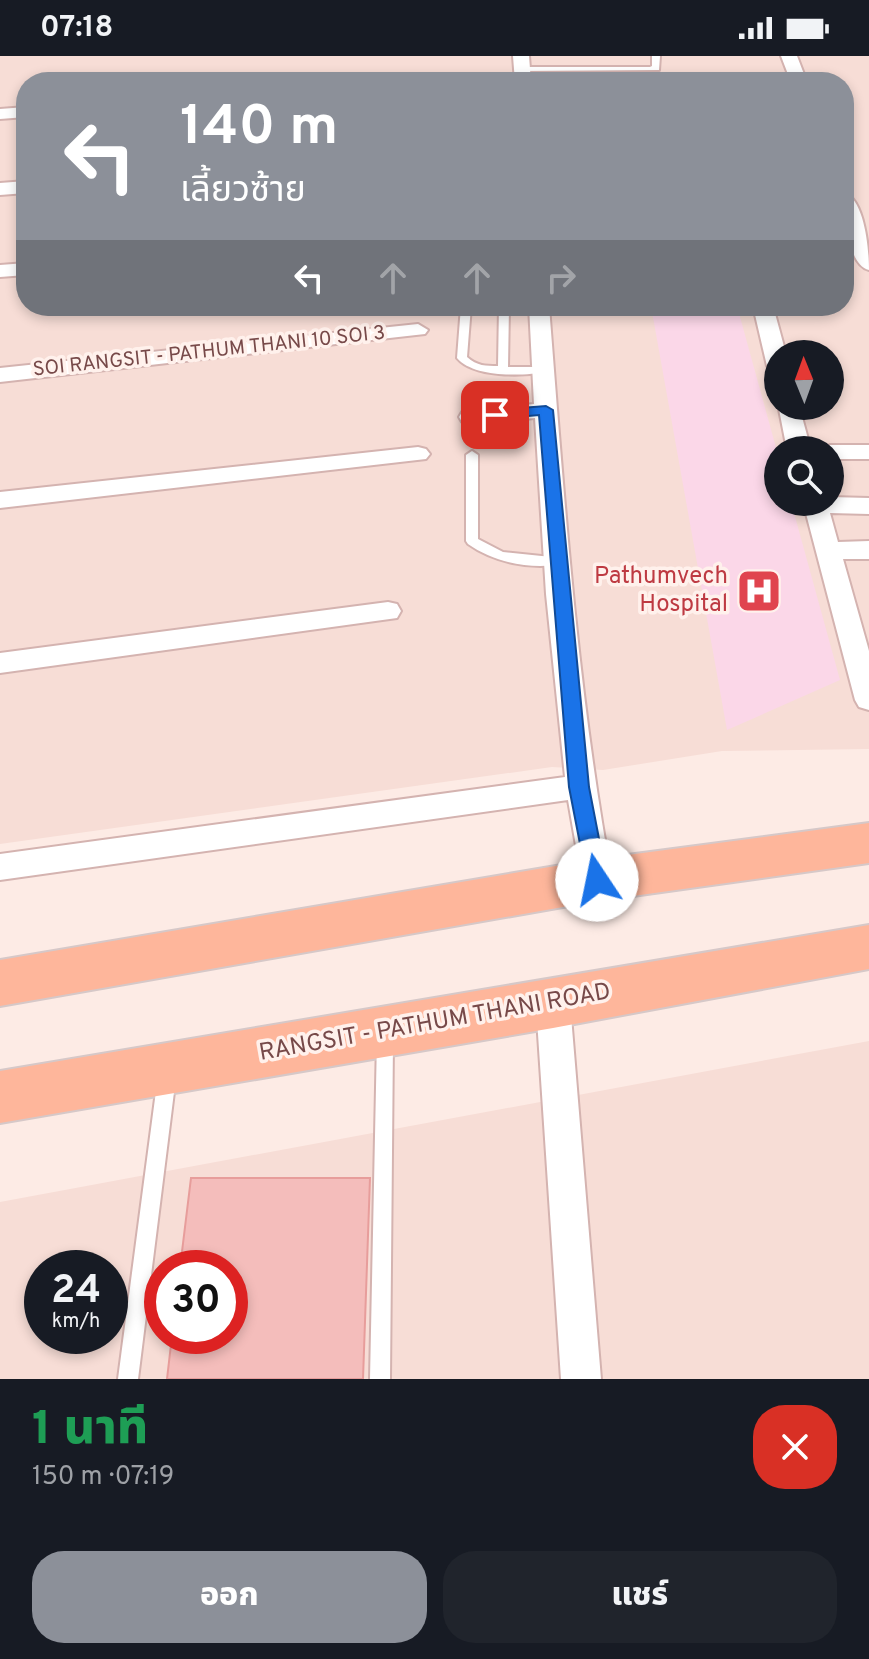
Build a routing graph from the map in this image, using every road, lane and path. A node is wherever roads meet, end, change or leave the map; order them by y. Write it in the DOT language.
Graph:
graph roads {
  1 [pos="656,56"];
  2 [pos="522,69"];
  3 [pos="854,225"];
  4 [pos="869,264"];
  5 [pos="465,316"];
  6 [pos="504,316"];
  7 [pos="540,316"];
  8 [pos="766,316"];
  9 [pos="418,330"];
  10 [pos="772,340"];
  11 [pos="503,370"];
  12 [pos="543,370"];
  13 [pos="0,375"];
  14 [pos="546,410"];
  15 [pos="470,417"];
  16 [pos="844,452"];
  17 [pos="869,452"];
  18 [pos="418,454"];
  19 [pos="472,455"];
  20 [pos="0,500"];
  21 [pos="844,505"];
  22 [pos="869,506"];
  23 [pos="819,516"];
  24 [pos="869,550"];
  25 [pos="829,551"];
  26 [pos="557,561"];
  27 [pos="388,611"];
  28 [pos="0,663"];
  29 [pos="869,700"];
  30 [pos="579,787"];
  31 [pos="869,843"];
  32 [pos="0,867"];
  33 [pos="597,880"];
  34 [pos="869,947"];
  35 [pos="0,983"];
  36 [pos="553,1004"];
  37 [pos="385,1032"];
  38 [pos="168,1067"];
  39 [pos="0,1097"];
  40 [pos="128,1379"];
  41 [pos="380,1379"];
  42 [pos="581,1379"];
  1 -- 2 [label="lane"];
  3 -- 4 [label="street"];
  5 -- 11 [label="lane"];
  6 -- 11 [label="lane"];
  7 -- 12 [label="street"];
  8 -- 10 [label="street"];
  9 -- 13 [label="street, SOI RANGSIT - PATHUM THANI 10 SOI 3"];
  11 -- 12 [label="lane"];
  12 -- 14 [label="street"];
  14 -- 15 [label="street"];
  14 -- 26 [label="street"];
  16 -- 17 [label="street"];
  18 -- 20 [label="street"];
  19 -- 26 [label="lane"];
  21 -- 22 [label="street"];
  23 -- 25 [label="street"];
  24 -- 25 [label="street"];
  25 -- 29 [label="street"];
  26 -- 30 [label="street"];
  27 -- 28 [label="street"];
  30 -- 32 [label="street"];
  30 -- 33 [label="street"];
  31 -- 33 [label="main road"];
  33 -- 35 [label="main road"];
  34 -- 36 [label="main road, RANGSIT - PATHUM THANI ROAD"];
  36 -- 37 [label="main road, RANGSIT - PATHUM THANI ROAD"];
  36 -- 42 [label="street"];
  37 -- 38 [label="main road, RANGSIT - PATHUM THANI ROAD"];
  37 -- 41 [label="lane"];
  38 -- 39 [label="main road, RANGSIT - PATHUM THANI ROAD"];
  38 -- 40 [label="lane"];
}
